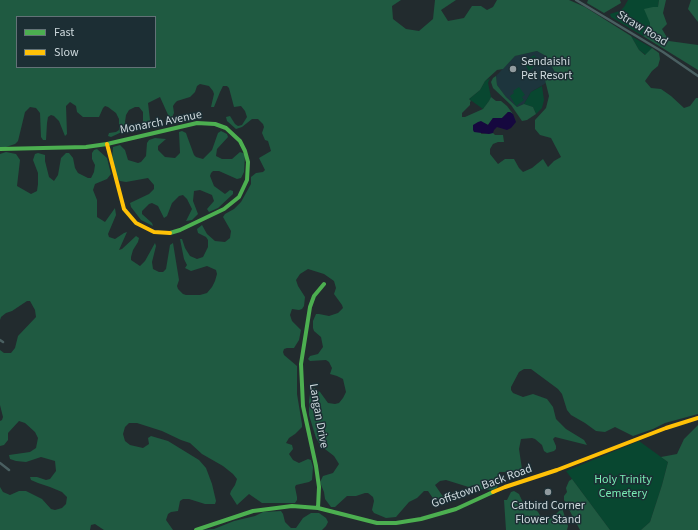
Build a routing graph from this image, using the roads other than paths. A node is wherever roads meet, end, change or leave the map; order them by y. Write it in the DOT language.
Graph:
graph roads {
  1 [pos="576,0"];
  2 [pos="698,76"];
  3 [pos="107,144"];
  4 [pos="0,149"];
  5 [pos="324,284"];
  6 [pos="698,418"];
  7 [pos="0,463"];
  8 [pos="9,470"];
  9 [pos="318,508"];
  10 [pos="196,530"];
  1 -- 2 [label="street, Straw Road"];
  3 -- 3 [label="street, Monarch Avenue"];
  3 -- 4 [label="street, Monarch Avenue"];
  5 -- 9 [label="street, Langan Drive"];
  6 -- 9 [label="street, Goffstown Back Road"];
  7 -- 8 [label="street"];
  9 -- 10 [label="street, Goffstown Back Road"];
}
